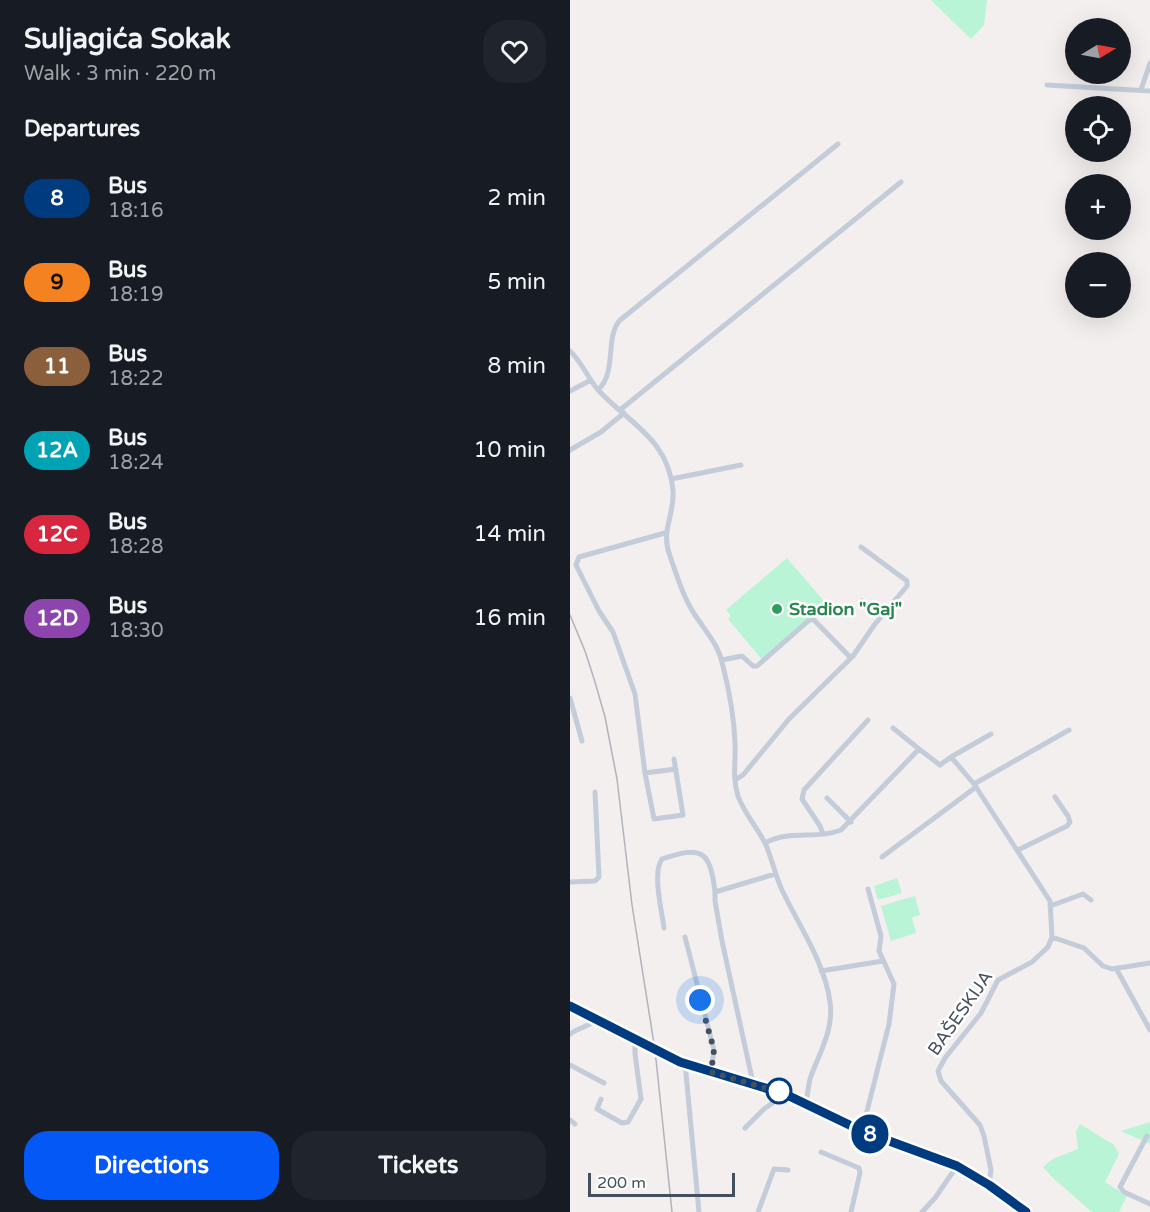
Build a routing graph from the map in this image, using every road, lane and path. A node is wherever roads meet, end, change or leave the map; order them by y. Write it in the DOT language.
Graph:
graph roads {
  1 [pos="1150,63"];
  2 [pos="1047,85"];
  3 [pos="1141,90"];
  4 [pos="1150,91"];
  5 [pos="838,144"];
  6 [pos="902,182"];
  7 [pos="570,351"];
  8 [pos="591,380"];
  9 [pos="598,390"];
  10 [pos="570,391"];
  11 [pos="622,412"];
  12 [pos="570,450"];
  13 [pos="741,465"];
  14 [pos="671,479"];
  15 [pos="665,533"];
  16 [pos="861,547"];
  17 [pos="862,601"];
  18 [pos="881,617"];
  19 [pos="850,658"];
  20 [pos="722,660"];
  21 [pos="570,698"];
  22 [pos="868,720"];
  23 [pos="893,728"];
  24 [pos="1069,730"];
  25 [pos="991,734"];
  26 [pos="582,741"];
  27 [pos="919,749"];
  28 [pos="951,757"];
  29 [pos="674,759"];
  30 [pos="676,770"];
  31 [pos="645,773"];
  32 [pos="735,780"];
  33 [pos="975,785"];
  34 [pos="595,792"];
  35 [pos="1055,797"];
  36 [pos="827,798"];
  37 [pos="850,822"];
  38 [pos="823,834"];
  39 [pos="765,843"];
  40 [pos="1018,850"];
  41 [pos="882,857"];
  42 [pos="776,874"];
  43 [pos="570,882"];
  44 [pos="868,888"];
  45 [pos="715,892"];
  46 [pos="1091,900"];
  47 [pos="1050,906"];
  48 [pos="664,928"];
  49 [pos="685,937"];
  50 [pos="1052,937"];
  51 [pos="883,961"];
  52 [pos="1150,963"];
  53 [pos="1117,970"];
  54 [pos="821,971"];
  55 [pos="570,1006"];
  56 [pos="595,1021"];
  57 [pos="1150,1030"];
  58 [pos="570,1034"];
  59 [pos="635,1040"];
  60 [pos="685,1063"];
  61 [pos="570,1065"];
  62 [pos="711,1072"];
  63 [pos="604,1083"];
  64 [pos="753,1083"];
  65 [pos="785,1094"];
  66 [pos="601,1099"];
  67 [pos="806,1103"];
  68 [pos="745,1128"];
  69 [pos="862,1131"];
  70 [pos="1147,1136"];
  71 [pos="821,1152"];
  72 [pos="957,1166"];
  73 [pos="788,1170"];
  74 [pos="989,1185"];
  75 [pos="1150,1204"];
  76 [pos="699,1212"];
  77 [pos="758,1212"];
  78 [pos="851,1212"];
  79 [pos="922,1212"];
  80 [pos="1026,1212"];
  1 -- 3 [label="street"];
  2 -- 3 [label="street"];
  3 -- 4 [label="street"];
  5 -- 9 [label="street"];
  6 -- 11 [label="street"];
  7 -- 8 [label="street"];
  8 -- 9 [label="street"];
  8 -- 10 [label="street"];
  9 -- 11 [label="street"];
  11 -- 12 [label="street"];
  11 -- 14 [label="street"];
  13 -- 14 [label="street"];
  14 -- 15 [label="street"];
  15 -- 20 [label="street"];
  15 -- 31 [label="street"];
  16 -- 18 [label="street"];
  17 -- 18 [label="street"];
  18 -- 19 [label="street"];
  19 -- 20 [label="street"];
  19 -- 32 [label="street"];
  20 -- 32 [label="street"];
  21 -- 26 [label="street"];
  22 -- 38 [label="street"];
  23 -- 27 [label="street"];
  24 -- 33 [label="street"];
  25 -- 28 [label="street"];
  27 -- 28 [label="street"];
  27 -- 37 [label="street"];
  28 -- 33 [label="street"];
  29 -- 30 [label="street"];
  30 -- 31 [label="street"];
  30 -- 31 [label="street"];
  32 -- 39 [label="street"];
  33 -- 40 [label="street"];
  33 -- 41 [label="street"];
  34 -- 43 [label="street"];
  35 -- 40 [label="street"];
  36 -- 37 [label="street"];
  37 -- 38 [label="street"];
  38 -- 39 [label="street"];
  39 -- 42 [label="street"];
  40 -- 47 [label="street"];
  42 -- 45 [label="street"];
  42 -- 54 [label="street"];
  44 -- 51 [label="street"];
  45 -- 48 [label="street"];
  45 -- 64 [label="street"];
  46 -- 47 [label="street"];
  47 -- 50 [label="street"];
  49 -- 62 [label="street"];
  50 -- 53 [label="street"];
  50 -- 74 [label="street, BAŠESKIJA"];
  51 -- 54 [label="street"];
  51 -- 69 [label="street"];
  52 -- 53 [label="street"];
  53 -- 57 [label="street"];
  54 -- 67 [label="street"];
  55 -- 56 [label="main road"];
  56 -- 58 [label="street"];
  56 -- 59 [label="main road"];
  59 -- 60 [label="main road"];
  59 -- 66 [label="street"];
  60 -- 62 [label="main road"];
  60 -- 76 [label="street"];
  61 -- 63 [label="street"];
  62 -- 64 [label="main road"];
  64 -- 65 [label="main road"];
  65 -- 67 [label="main road"];
  65 -- 68 [label="street"];
  67 -- 69 [label="main road"];
  69 -- 72 [label="main road"];
  70 -- 75 [label="street"];
  71 -- 78 [label="street"];
  72 -- 74 [label="main road"];
  72 -- 79 [label="street"];
  73 -- 77 [label="street"];
  74 -- 80 [label="main road"];
}
